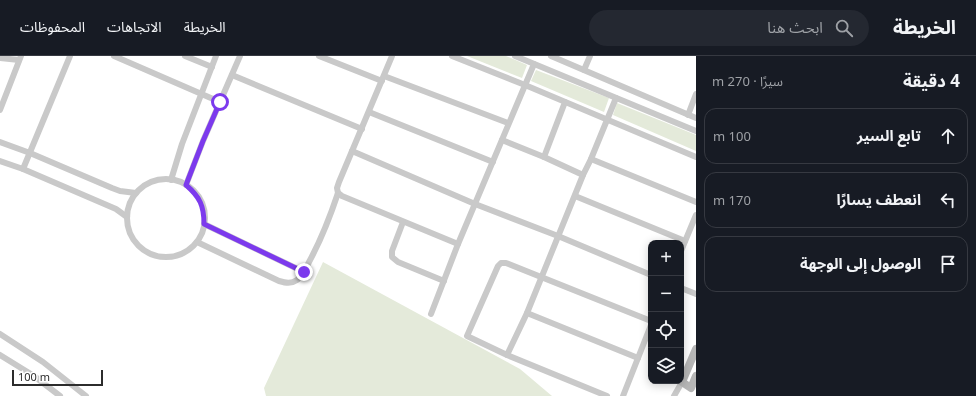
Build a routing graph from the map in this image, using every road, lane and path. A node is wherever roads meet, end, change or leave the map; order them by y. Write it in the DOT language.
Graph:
graph roads {
  1 [pos="70,56"];
  2 [pos="114,56"];
  3 [pos="184,56"];
  4 [pos="216,56"];
  5 [pos="240,56"];
  6 [pos="319,56"];
  7 [pos="392,56"];
  8 [pos="452,56"];
  9 [pos="515,56"];
  10 [pos="551,56"];
  11 [pos="590,56"];
  12 [pos="0,58"];
  13 [pos="20,58"];
  14 [pos="534,64"];
  15 [pos="212,67"];
  16 [pos="584,70"];
  17 [pos="232,75"];
  18 [pos="383,79"];
  19 [pos="525,85"];
  20 [pos="202,94"];
  21 [pos="696,94"];
  22 [pos="3,95"];
  23 [pos="616,98"];
  24 [pos="220,102"];
  25 [pos="565,102"];
  26 [pos="0,110"];
  27 [pos="369,112"];
  28 [pos="688,115"];
  29 [pos="696,118"];
  30 [pos="607,119"];
  31 [pos="508,123"];
  32 [pos="362,129"];
  33 [pos="696,131"];
  34 [pos="502,140"];
  35 [pos="0,142"];
  36 [pos="352,151"];
  37 [pos="30,153"];
  38 [pos="544,157"];
  39 [pos="696,157"];
  40 [pos="591,159"];
  41 [pos="0,161"];
  42 [pos="493,162"];
  43 [pos="23,169"];
  44 [pos="583,175"];
  45 [pos="171,180"];
  46 [pos="186,185"];
  47 [pos="136,193"];
  48 [pos="338,193"];
  49 [pos="575,196"];
  50 [pos="696,202"];
  51 [pos="475,204"];
  52 [pos="696,215"];
  53 [pos="127,217"];
  54 [pos="404,222"];
  55 [pos="204,224"];
  56 [pos="558,236"];
  57 [pos="685,241"];
  58 [pos="197,242"];
  59 [pos="458,244"];
  60 [pos="304,272"];
  61 [pos="648,274"];
  62 [pos="541,277"];
  63 [pos="444,281"];
  64 [pos="684,289"];
  65 [pos="696,294"];
  66 [pos="527,313"];
  67 [pos="431,314"];
  68 [pos="648,320"];
  69 [pos="648,333"];
  70 [pos="0,334"];
  71 [pos="696,349"];
  72 [pos="0,355"];
  73 [pos="507,355"];
  74 [pos="638,358"];
  75 [pos="696,376"];
  76 [pos="684,377"];
  77 [pos="684,383"];
  78 [pos="681,384"];
  79 [pos="694,389"];
  80 [pos="60,396"];
  81 [pos="86,396"];
  82 [pos="608,396"];
  83 [pos="622,396"];
  84 [pos="674,396"];
  1 -- 37 [label="street"];
  2 -- 20 [label="street"];
  3 -- 15 [label="street"];
  4 -- 15 [label="street"];
  5 -- 17 [label="street"];
  6 -- 18 [label="street"];
  7 -- 18 [label="street"];
  8 -- 19 [label="street"];
  9 -- 14 [label="street"];
  10 -- 16 [label="street"];
  11 -- 16 [label="street"];
  12 -- 13 [label="street"];
  13 -- 22 [label="street"];
  14 -- 19 [label="street"];
  14 -- 23 [label="street"];
  15 -- 20 [label="street"];
  16 -- 28 [label="street"];
  17 -- 24 [label="street"];
  17 -- 32 [label="street"];
  18 -- 27 [label="street"];
  18 -- 31 [label="street"];
  19 -- 25 [label="street"];
  19 -- 31 [label="street"];
  20 -- 24 [label="street"];
  20 -- 45 [label="street"];
  21 -- 28 [label="street"];
  22 -- 26 [label="street"];
  23 -- 30 [label="street"];
  23 -- 33 [label="street"];
  24 -- 46 [label="street"];
  25 -- 30 [label="street"];
  25 -- 38 [label="street"];
  27 -- 32 [label="street"];
  27 -- 42 [label="street"];
  28 -- 29 [label="street"];
  30 -- 39 [label="street"];
  30 -- 40 [label="street"];
  31 -- 34 [label="street"];
  32 -- 36 [label="street"];
  34 -- 38 [label="street"];
  34 -- 42 [label="street"];
  35 -- 37 [label="street"];
  36 -- 48 [label="street"];
  36 -- 51 [label="street"];
  37 -- 43 [label="street"];
  37 -- 47 [label="street"];
  38 -- 44 [label="street"];
  40 -- 44 [label="street"];
  40 -- 50 [label="street"];
  41 -- 43 [label="street"];
  42 -- 51 [label="street"];
  43 -- 53 [label="street"];
  44 -- 49 [label="street"];
  45 -- 46 [label="street"];
  45 -- 47 [label="street"];
  46 -- 55 [label="street"];
  47 -- 53 [label="street"];
  48 -- 54 [label="street"];
  48 -- 60 [label="street"];
  49 -- 56 [label="street"];
  49 -- 57 [label="street"];
  51 -- 56 [label="street"];
  51 -- 59 [label="street"];
  52 -- 57 [label="street"];
  53 -- 58 [label="street"];
  54 -- 59 [label="street"];
  54 -- 63 [label="street"];
  55 -- 58 [label="street"];
  55 -- 60 [label="street"];
  56 -- 61 [label="street"];
  56 -- 62 [label="street"];
  58 -- 60 [label="street"];
  59 -- 63 [label="street"];
  62 -- 66 [label="street"];
  62 -- 68 [label="street"];
  62 -- 73 [label="street"];
  63 -- 67 [label="street"];
  64 -- 65 [label="street"];
  66 -- 73 [label="street"];
  66 -- 74 [label="street"];
  69 -- 74 [label="street"];
  70 -- 81 [label="street"];
  71 -- 76 [label="main road"];
  72 -- 80 [label="street"];
  73 -- 82 [label="street"];
  74 -- 83 [label="street"];
  75 -- 79 [label="main road"];
  77 -- 79 [label="main road"];
  78 -- 84 [label="street"];
}
